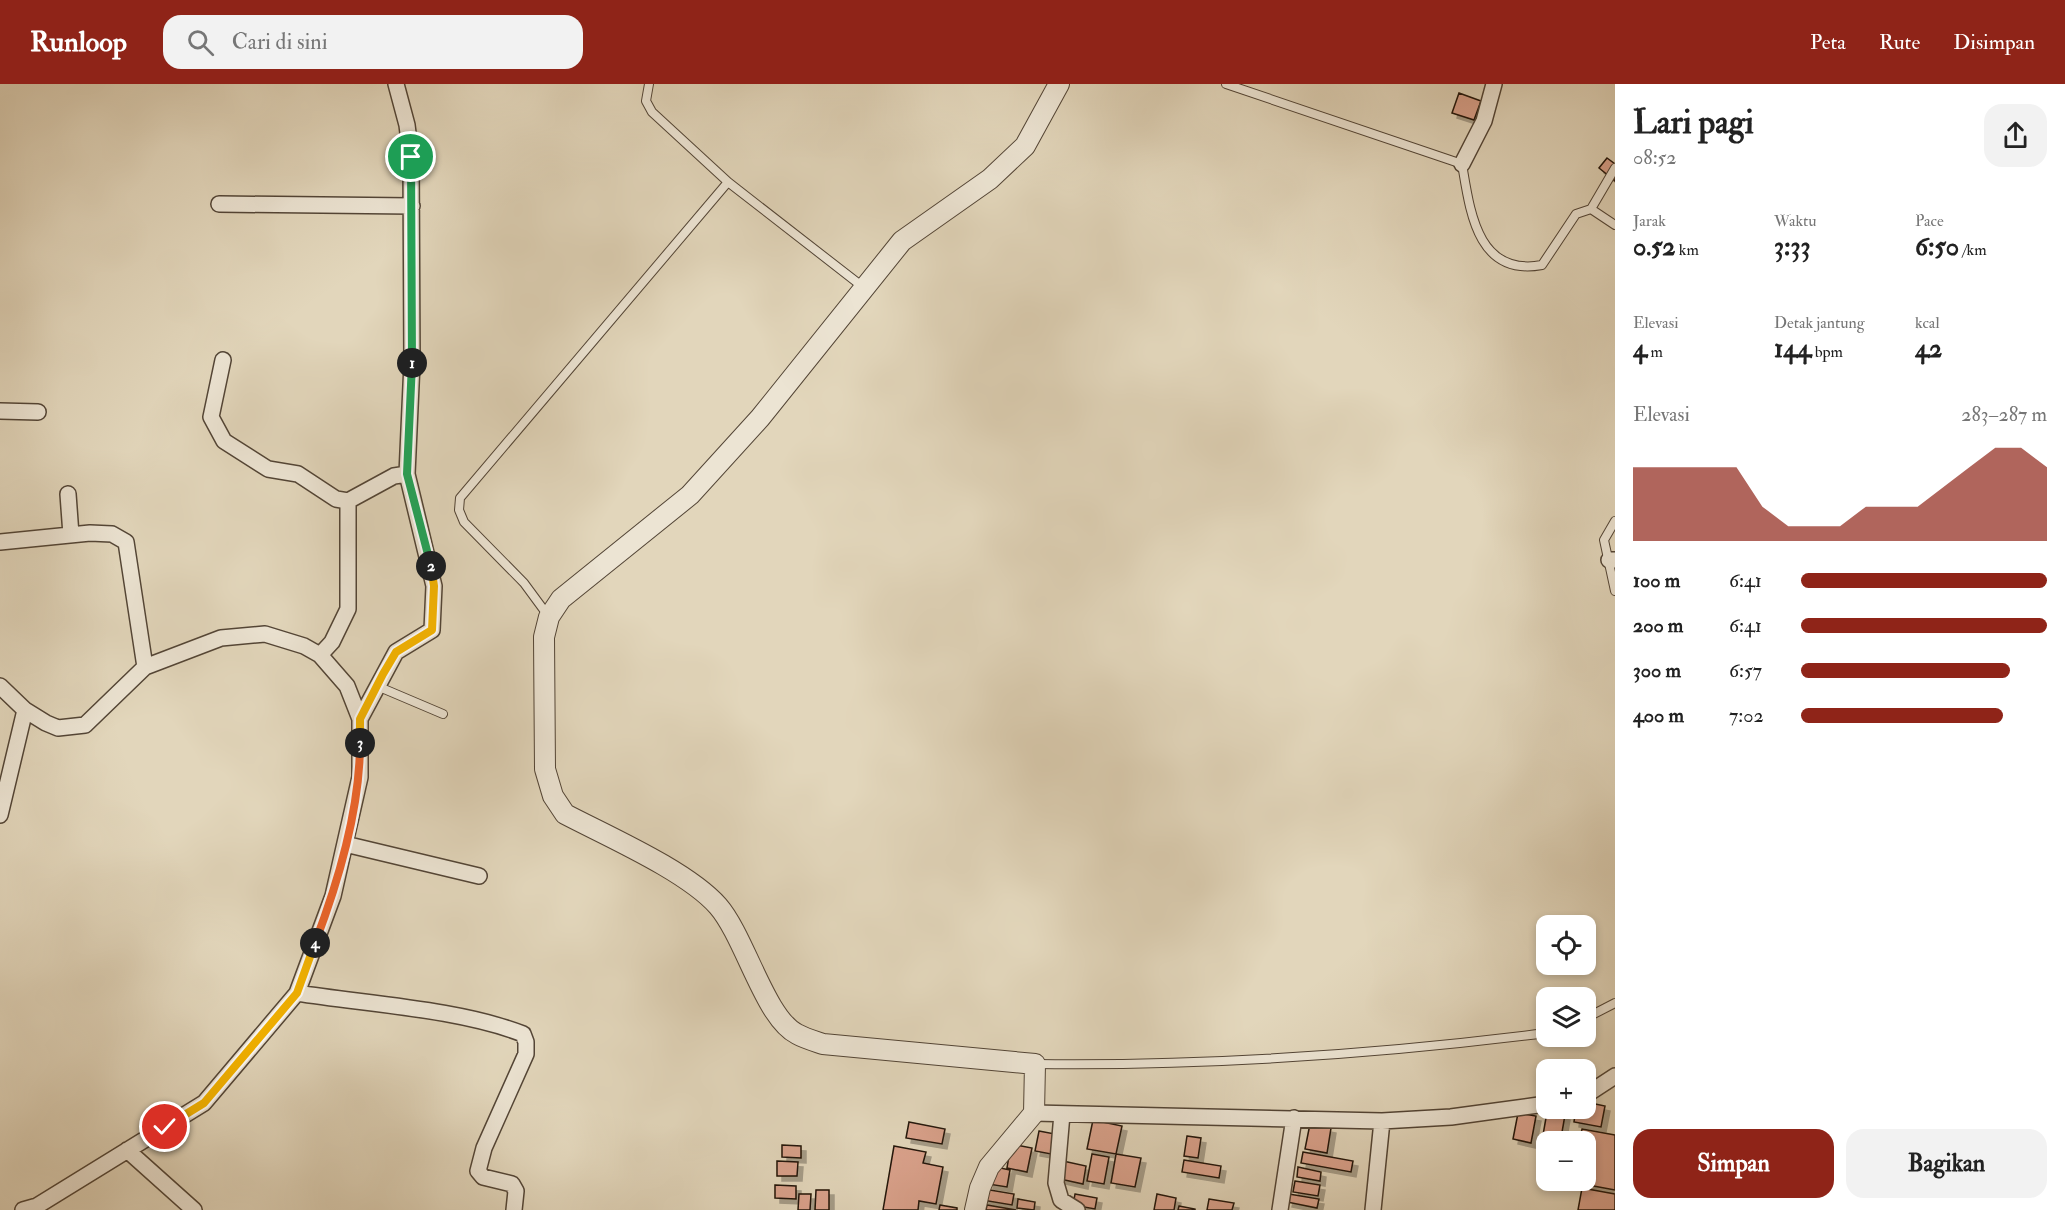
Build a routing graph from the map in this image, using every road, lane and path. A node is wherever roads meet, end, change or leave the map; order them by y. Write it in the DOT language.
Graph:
graph roads {
  1 [pos="396,84"];
  2 [pos="649,84"];
  3 [pos="1059,84"];
  4 [pos="1226,84"];
  5 [pos="1494,84"];
  6 [pos="1462,164"];
  7 [pos="1615,168"];
  8 [pos="729,182"];
  9 [pos="219,204"];
  10 [pos="412,206"];
  11 [pos="1592,209"];
  12 [pos="1615,225"];
  13 [pos="864,288"];
  14 [pos="223,360"];
  15 [pos="0,411"];
  16 [pos="38,412"];
  17 [pos="407,474"];
  18 [pos="68,494"];
  19 [pos="348,501"];
  20 [pos="1615,521"];
  21 [pos="71,535"];
  22 [pos="0,542"];
  23 [pos="1612,560"];
  24 [pos="1615,591"];
  25 [pos="549,617"];
  26 [pos="320,655"];
  27 [pos="145,667"];
  28 [pos="0,686"];
  29 [pos="377,686"];
  30 [pos="25,710"];
  31 [pos="442,714"];
  32 [pos="360,719"];
  33 [pos="0,815"];
  34 [pos="345,844"];
  35 [pos="479,876"];
  36 [pos="297,993"];
  37 [pos="1615,1003"];
  38 [pos="1596,1013"];
  39 [pos="1536,1034"];
  40 [pos="1035,1064"];
  41 [pos="1615,1076"];
  42 [pos="1596,1088"];
  43 [pos="1536,1105"];
  44 [pos="1034,1113"];
  45 [pos="1062,1114"];
  46 [pos="1294,1118"];
  47 [pos="1382,1121"];
  48 [pos="127,1150"];
  49 [pos="32,1209"];
  50 [pos="194,1210"];
  51 [pos="514,1210"];
  52 [pos="975,1210"];
  53 [pos="1077,1210"];
  54 [pos="1280,1210"];
  55 [pos="1373,1210"];
  1 -- 10 [label="street"];
  2 -- 8 [label="lane"];
  3 -- 13 [label="street"];
  4 -- 6 [label="lane"];
  5 -- 6 [label="street"];
  6 -- 11 [label="lane"];
  7 -- 11 [label="lane"];
  8 -- 13 [label="lane"];
  8 -- 25 [label="lane"];
  9 -- 10 [label="street"];
  10 -- 17 [label="street"];
  11 -- 12 [label="lane"];
  13 -- 25 [label="street"];
  14 -- 19 [label="street"];
  15 -- 16 [label="street"];
  17 -- 19 [label="street"];
  17 -- 29 [label="street"];
  18 -- 21 [label="street"];
  19 -- 26 [label="street"];
  20 -- 23 [label="lane"];
  21 -- 22 [label="street"];
  21 -- 27 [label="street"];
  23 -- 24 [label="lane"];
  25 -- 40 [label="street"];
  26 -- 27 [label="street"];
  26 -- 32 [label="street"];
  27 -- 30 [label="street"];
  28 -- 30 [label="street"];
  29 -- 31 [label="lane"];
  29 -- 32 [label="street"];
  30 -- 33 [label="street"];
  32 -- 34 [label="street"];
  34 -- 35 [label="street"];
  34 -- 36 [label="street"];
  36 -- 48 [label="street"];
  36 -- 51 [label="street"];
  37 -- 38 [label="lane"];
  39 -- 40 [label="lane"];
  40 -- 44 [label="street"];
  41 -- 42 [label="street"];
  43 -- 47 [label="street"];
  44 -- 45 [label="street"];
  44 -- 52 [label="street"];
  45 -- 46 [label="street"];
  45 -- 53 [label="street"];
  46 -- 47 [label="street"];
  46 -- 54 [label="street"];
  47 -- 55 [label="street"];
  48 -- 49 [label="street"];
  48 -- 50 [label="street"];
}
